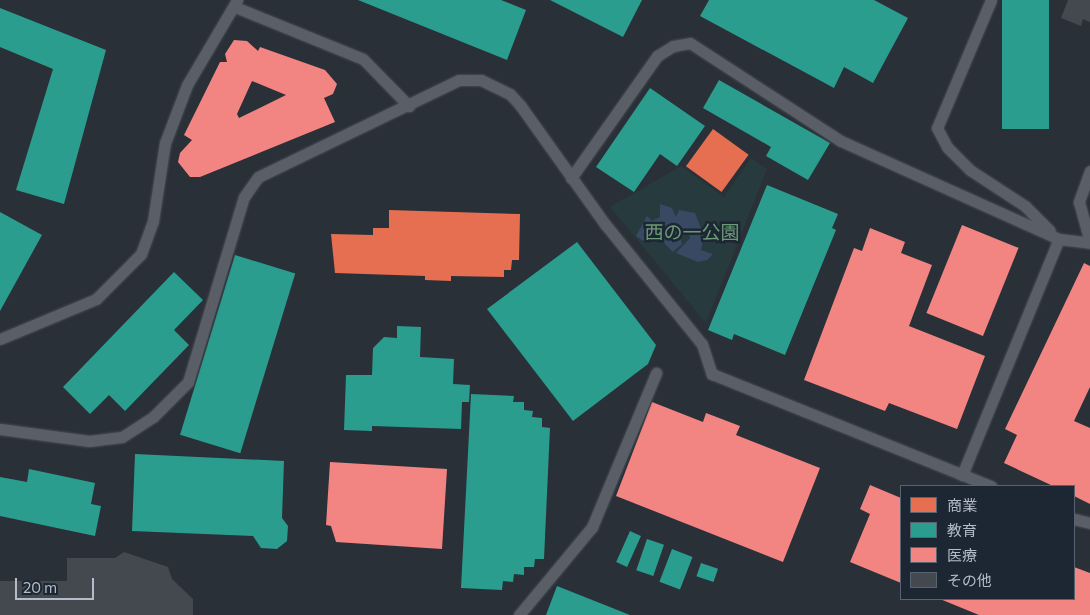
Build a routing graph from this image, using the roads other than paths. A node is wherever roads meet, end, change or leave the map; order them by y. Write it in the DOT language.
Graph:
graph roads {
  1 [pos="991,0"];
  2 [pos="236,4"];
  3 [pos="409,106"];
  4 [pos="1090,171"];
  5 [pos="571,178"];
  6 [pos="1059,239"];
  7 [pos="1090,242"];
  8 [pos="0,338"];
  9 [pos="656,373"];
  10 [pos="0,429"];
  11 [pos="962,475"];
  12 [pos="988,485"];
  13 [pos="1075,519"];
  14 [pos="1090,523"];
  15 [pos="519,615"];
  1 -- 6 [label="lane"];
  2 -- 3 [label="lane"];
  2 -- 8 [label="lane"];
  3 -- 5 [label="lane"];
  3 -- 10 [label="lane"];
  4 -- 7 [label="lane"];
  5 -- 6 [label="lane"];
  5 -- 11 [label="lane"];
  6 -- 7 [label="lane"];
  6 -- 11 [label="lane"];
  9 -- 15 [label="lane"];
  11 -- 12 [label="lane"];
  13 -- 14 [label="lane"];
}
